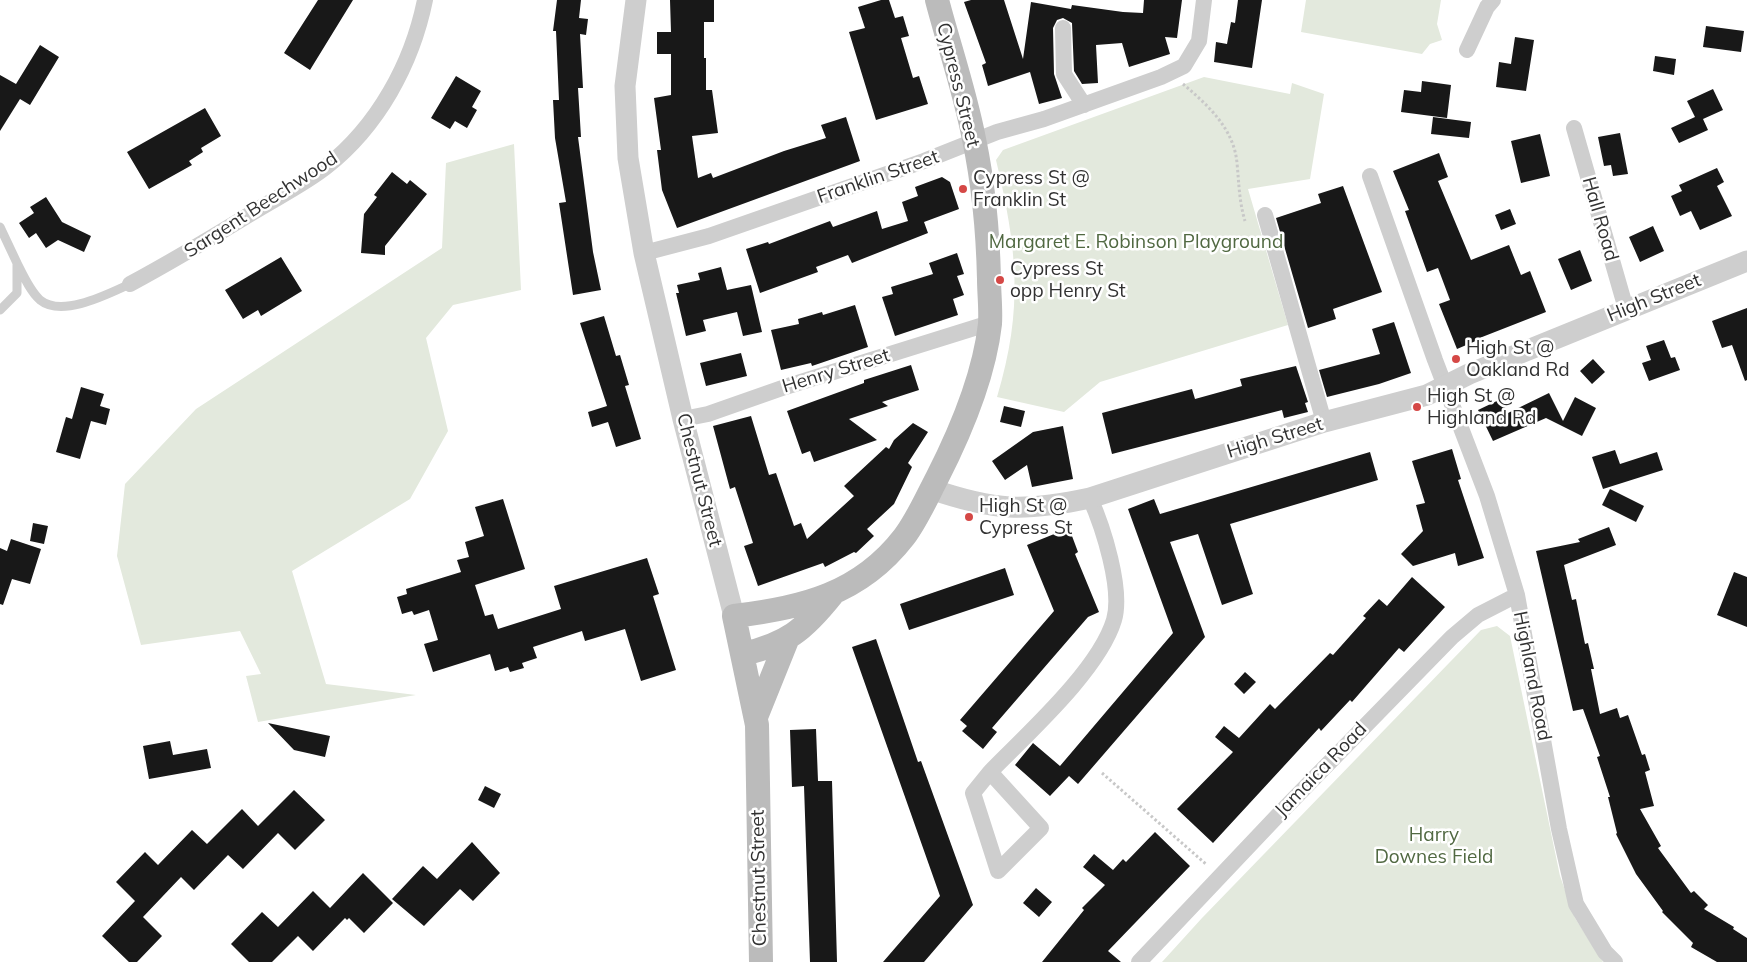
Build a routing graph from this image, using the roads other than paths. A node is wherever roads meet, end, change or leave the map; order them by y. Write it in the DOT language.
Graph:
graph roads {
  1 [pos="425,0"];
  2 [pos="636,0"];
  3 [pos="937,0"];
  4 [pos="1204,0"];
  5 [pos="1493,0"];
  6 [pos="1063,28"];
  7 [pos="1467,50"];
  8 [pos="1084,105"];
  9 [pos="1574,128"];
  10 [pos="975,142"];
  11 [pos="1370,176"];
  12 [pos="1265,215"];
  13 [pos="0,227"];
  14 [pos="644,253"];
  15 [pos="1747,261"];
  16 [pos="17,263"];
  17 [pos="130,284"];
  18 [pos="1626,309"];
  19 [pos="0,310"];
  20 [pos="990,323"];
  21 [pos="1445,386"];
  22 [pos="683,419"];
  23 [pos="1324,422"];
  24 [pos="931,489"];
  25 [pos="1090,498"];
  26 [pos="832,595"];
  27 [pos="1516,595"];
  28 [pos="734,616"];
  29 [pos="787,640"];
  30 [pos="743,654"];
  31 [pos="756,717"];
  32 [pos="990,772"];
  33 [pos="761,962"];
  34 [pos="1139,962"];
  35 [pos="1615,962"];
  1 -- 17 [label="street, Sargent Beechwood"];
  2 -- 14 [label="street, Chestnut Street"];
  3 -- 10 [label="main road, Cypress Street"];
  4 -- 8 [label="street, Franklin Street"];
  5 -- 7 [label="street"];
  6 -- 8 [label="street"];
  8 -- 10 [label="street, Franklin Street"];
  9 -- 18 [label="street, Hall Road"];
  10 -- 14 [label="street, Franklin Street"];
  10 -- 20 [label="main road, Cypress Street"];
  11 -- 21 [label="street, Highland Road"];
  12 -- 23 [label="street"];
  13 -- 16 [label="lane"];
  14 -- 22 [label="street, Chestnut Street"];
  15 -- 18 [label="street, High Street"];
  16 -- 17 [label="lane"];
  16 -- 19 [label="lane"];
  18 -- 21 [label="street, High Street"];
  20 -- 22 [label="street, Henry Street"];
  20 -- 24 [label="main road, Cypress Street"];
  21 -- 23 [label="street, High Street"];
  21 -- 27 [label="street, Highland Road"];
  22 -- 28 [label="street, Chestnut Street"];
  23 -- 25 [label="street, High Street"];
  24 -- 25 [label="street, High Street"];
  24 -- 26 [label="main road"];
  25 -- 32 [label="street"];
  26 -- 28 [label="main road"];
  26 -- 29 [label="main road"];
  27 -- 34 [label="street, Jamaica Road"];
  27 -- 35 [label="street, Highland Road"];
  28 -- 30 [label="main road, Chestnut Street"];
  29 -- 30 [label="main road"];
  29 -- 31 [label="main road"];
  30 -- 31 [label="main road, Chestnut Street"];
  31 -- 33 [label="main road, Chestnut Street"];
  32 -- 32 [label="street"];
}
